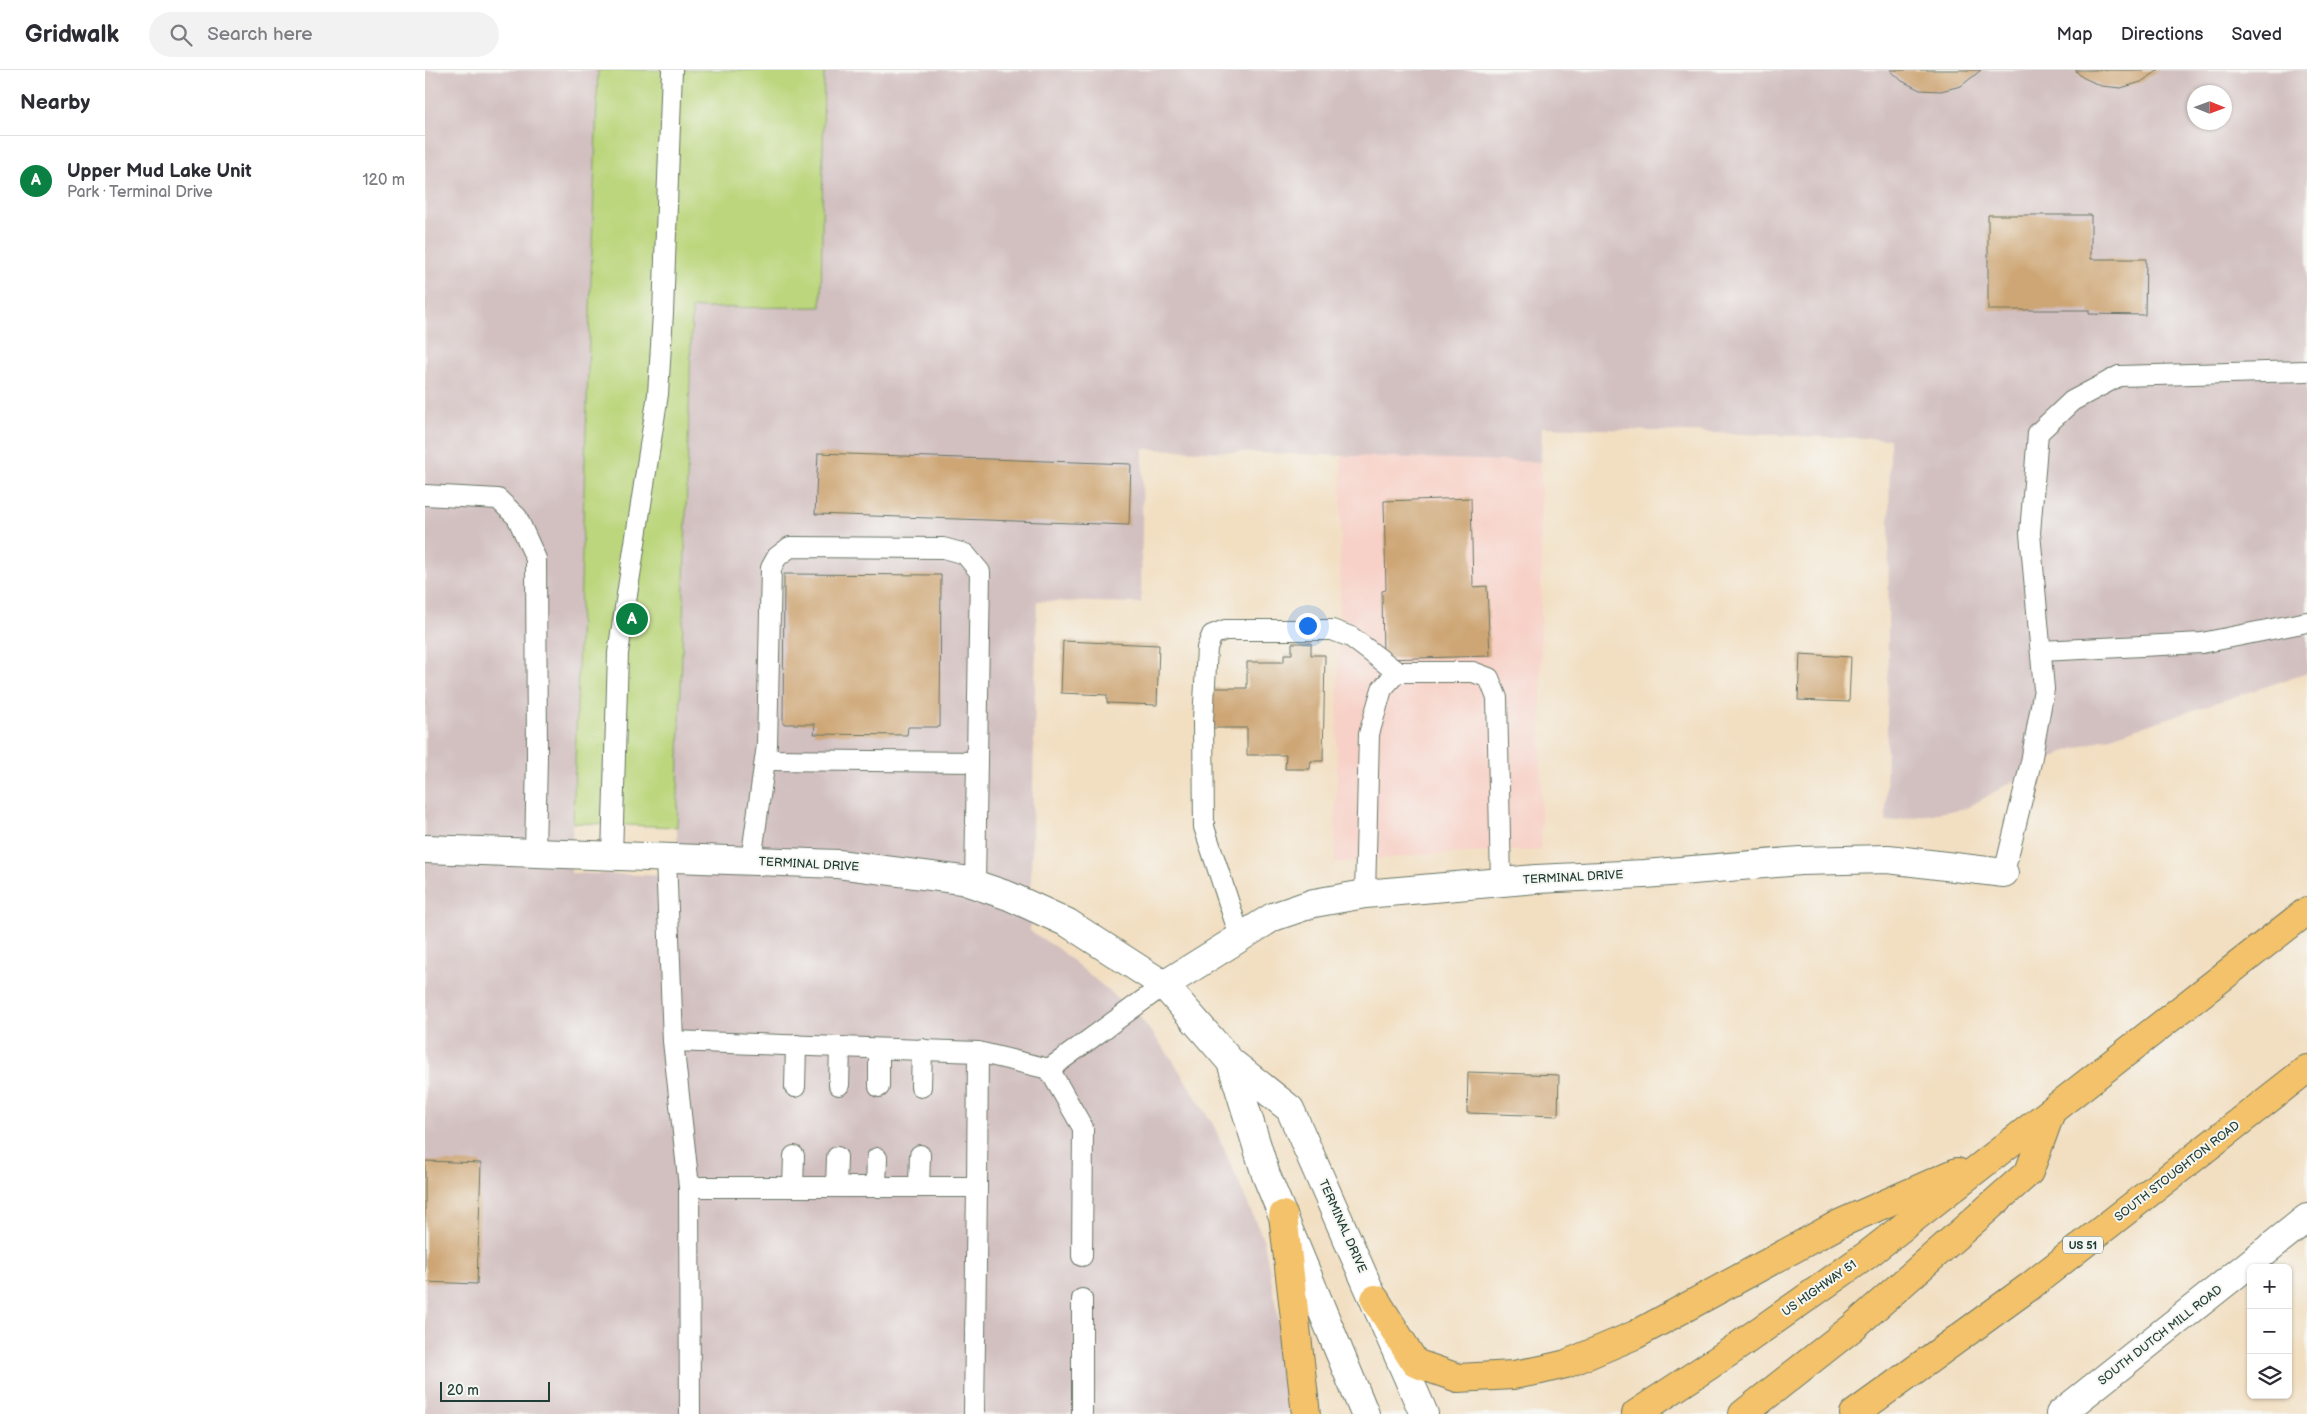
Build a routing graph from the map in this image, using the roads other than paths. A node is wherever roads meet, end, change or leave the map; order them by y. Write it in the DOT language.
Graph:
graph roads {
  1 [pos="673,70"];
  2 [pos="2307,371"];
  3 [pos="425,495"];
  4 [pos="2307,622"];
  5 [pos="2041,651"];
  6 [pos="1397,672"];
  7 [pos="765,760"];
  8 [pos="977,762"];
  9 [pos="425,850"];
  10 [pos="535,853"];
  11 [pos="612,856"];
  12 [pos="667,858"];
  13 [pos="751,861"];
  14 [pos="2005,873"];
  15 [pos="1501,882"];
  16 [pos="975,885"];
  17 [pos="1365,894"];
  18 [pos="2307,911"];
  19 [pos="1240,937"];
  20 [pos="1164,986"];
  21 [pos="673,1041"];
  22 [pos="796,1045"];
  23 [pos="840,1047"];
  24 [pos="879,1049"];
  25 [pos="922,1050"];
  26 [pos="979,1052"];
  27 [pos="1231,1062"];
  28 [pos="1049,1069"];
  29 [pos="2307,1070"];
  30 [pos="839,1086"];
  31 [pos="795,1087"];
  32 [pos="879,1087"];
  33 [pos="921,1087"];
  34 [pos="2051,1112"];
  35 [pos="920,1155"];
  36 [pos="1998,1155"];
  37 [pos="794,1156"];
  38 [pos="837,1157"];
  39 [pos="877,1158"];
  40 [pos="689,1187"];
  41 [pos="793,1187"];
  42 [pos="836,1187"];
  43 [pos="877,1187"];
  44 [pos="919,1187"];
  45 [pos="977,1187"];
  46 [pos="1283,1215"];
  47 [pos="2307,1218"];
  48 [pos="1083,1256"];
  49 [pos="1082,1299"];
  50 [pos="1375,1300"];
  51 [pos="690,1414"];
  52 [pos="974,1414"];
  53 [pos="1082,1414"];
  54 [pos="1306,1414"];
  55 [pos="1365,1414"];
  56 [pos="1424,1414"];
  57 [pos="1636,1414"];
  58 [pos="1743,1414"];
  59 [pos="1854,1414"];
  60 [pos="2059,1414"];
  1 -- 11 [label="lane"];
  2 -- 5 [label="lane"];
  3 -- 10 [label="lane"];
  4 -- 5 [label="lane"];
  5 -- 14 [label="lane"];
  6 -- 15 [label="lane"];
  6 -- 17 [label="lane"];
  6 -- 19 [label="lane"];
  7 -- 8 [label="lane"];
  7 -- 8 [label="lane"];
  7 -- 13 [label="lane"];
  8 -- 16 [label="lane"];
  9 -- 10 [label="street, TERMINAL DRIVE"];
  10 -- 11 [label="street, TERMINAL DRIVE"];
  11 -- 12 [label="street, TERMINAL DRIVE"];
  12 -- 13 [label="street, TERMINAL DRIVE"];
  12 -- 21 [label="lane"];
  13 -- 16 [label="street, TERMINAL DRIVE"];
  14 -- 15 [label="street, TERMINAL DRIVE"];
  15 -- 17 [label="street, TERMINAL DRIVE"];
  16 -- 20 [label="street, TERMINAL DRIVE"];
  17 -- 19 [label="street, TERMINAL DRIVE"];
  18 -- 34 [label="main road"];
  19 -- 20 [label="street, TERMINAL DRIVE"];
  20 -- 27 [label="street, TERMINAL DRIVE"];
  20 -- 28 [label="lane"];
  21 -- 22 [label="lane"];
  21 -- 40 [label="lane"];
  22 -- 23 [label="lane"];
  22 -- 31 [label="lane"];
  23 -- 24 [label="lane"];
  23 -- 30 [label="lane"];
  24 -- 25 [label="lane"];
  24 -- 32 [label="lane"];
  25 -- 26 [label="lane"];
  25 -- 33 [label="lane"];
  26 -- 28 [label="lane"];
  26 -- 45 [label="lane"];
  27 -- 46 [label="street, TERMINAL DRIVE"];
  27 -- 50 [label="street, TERMINAL DRIVE"];
  28 -- 48 [label="lane"];
  29 -- 59 [label="main road, SOUTH STOUGHTON ROAD / US 51"];
  34 -- 36 [label="main road"];
  34 -- 58 [label="main road"];
  35 -- 44 [label="lane"];
  36 -- 50 [label="main road"];
  36 -- 57 [label="main road, US HIGHWAY 51"];
  37 -- 41 [label="lane"];
  38 -- 42 [label="lane"];
  39 -- 43 [label="lane"];
  40 -- 41 [label="lane"];
  40 -- 51 [label="lane"];
  41 -- 42 [label="lane"];
  42 -- 43 [label="lane"];
  43 -- 44 [label="lane"];
  44 -- 45 [label="lane"];
  45 -- 52 [label="lane"];
  46 -- 54 [label="main road"];
  46 -- 55 [label="street, TERMINAL DRIVE"];
  47 -- 60 [label="street, SOUTH DUTCH MILL ROAD"];
  49 -- 53 [label="lane"];
  50 -- 56 [label="street, TERMINAL DRIVE"];
}
